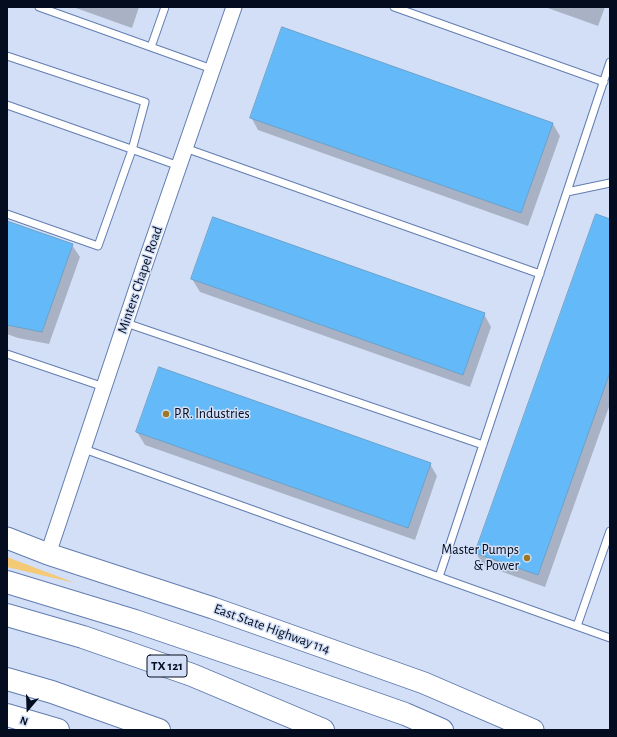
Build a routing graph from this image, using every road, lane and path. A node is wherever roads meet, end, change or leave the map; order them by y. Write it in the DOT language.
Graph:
graph roads {
  1 [pos="39,7"];
  2 [pos="165,7"];
  3 [pos="234,7"];
  4 [pos="394,7"];
  5 [pos="151,47"];
  6 [pos="7,56"];
  7 [pos="610,62"];
  8 [pos="212,69"];
  9 [pos="604,82"];
  10 [pos="7,105"];
  11 [pos="185,148"];
  12 [pos="132,150"];
  13 [pos="179,166"];
  14 [pos="610,183"];
  15 [pos="567,192"];
  16 [pos="7,214"];
  17 [pos="540,274"];
  18 [pos="126,323"];
  19 [pos="7,354"];
  20 [pos="104,386"];
  21 [pos="483,445"];
  22 [pos="84,449"];
  23 [pos="610,530"];
  24 [pos="7,538"];
  25 [pos="48,554"];
  26 [pos="439,577"];
  27 [pos="7,582"];
  28 [pos="7,615"];
  29 [pos="577,626"];
  30 [pos="610,638"];
  31 [pos="7,679"];
  32 [pos="7,715"];
  33 [pos="58,730"];
  34 [pos="159,730"];
  35 [pos="323,730"];
  36 [pos="442,730"];
  37 [pos="534,730"];
  1 -- 5 [label="lane"];
  2 -- 5 [label="lane"];
  3 -- 8 [label="street, Minters Chapel Road"];
  4 -- 9 [label="lane"];
  5 -- 8 [label="lane"];
  6 -- 12 [label="lane"];
  7 -- 9 [label="lane"];
  8 -- 11 [label="street, Minters Chapel Road"];
  9 -- 15 [label="lane"];
  10 -- 12 [label="lane"];
  11 -- 13 [label="street, Minters Chapel Road"];
  11 -- 17 [label="lane"];
  12 -- 13 [label="lane"];
  12 -- 16 [label="lane"];
  13 -- 18 [label="street, Minters Chapel Road"];
  14 -- 15 [label="lane"];
  15 -- 17 [label="lane"];
  17 -- 21 [label="lane"];
  18 -- 20 [label="street, Minters Chapel Road"];
  18 -- 21 [label="lane"];
  19 -- 20 [label="lane"];
  20 -- 22 [label="street, Minters Chapel Road"];
  21 -- 26 [label="lane"];
  22 -- 25 [label="street, Minters Chapel Road"];
  22 -- 26 [label="lane"];
  23 -- 29 [label="lane"];
  24 -- 25 [label="main road, East State Highway 114"];
  25 -- 37 [label="main road, East State Highway 114"];
  26 -- 29 [label="lane"];
  27 -- 36 [label="highway"];
  28 -- 35 [label="highway, TX 121"];
  29 -- 30 [label="lane"];
  31 -- 34 [label="highway"];
  32 -- 33 [label="highway"];
}
